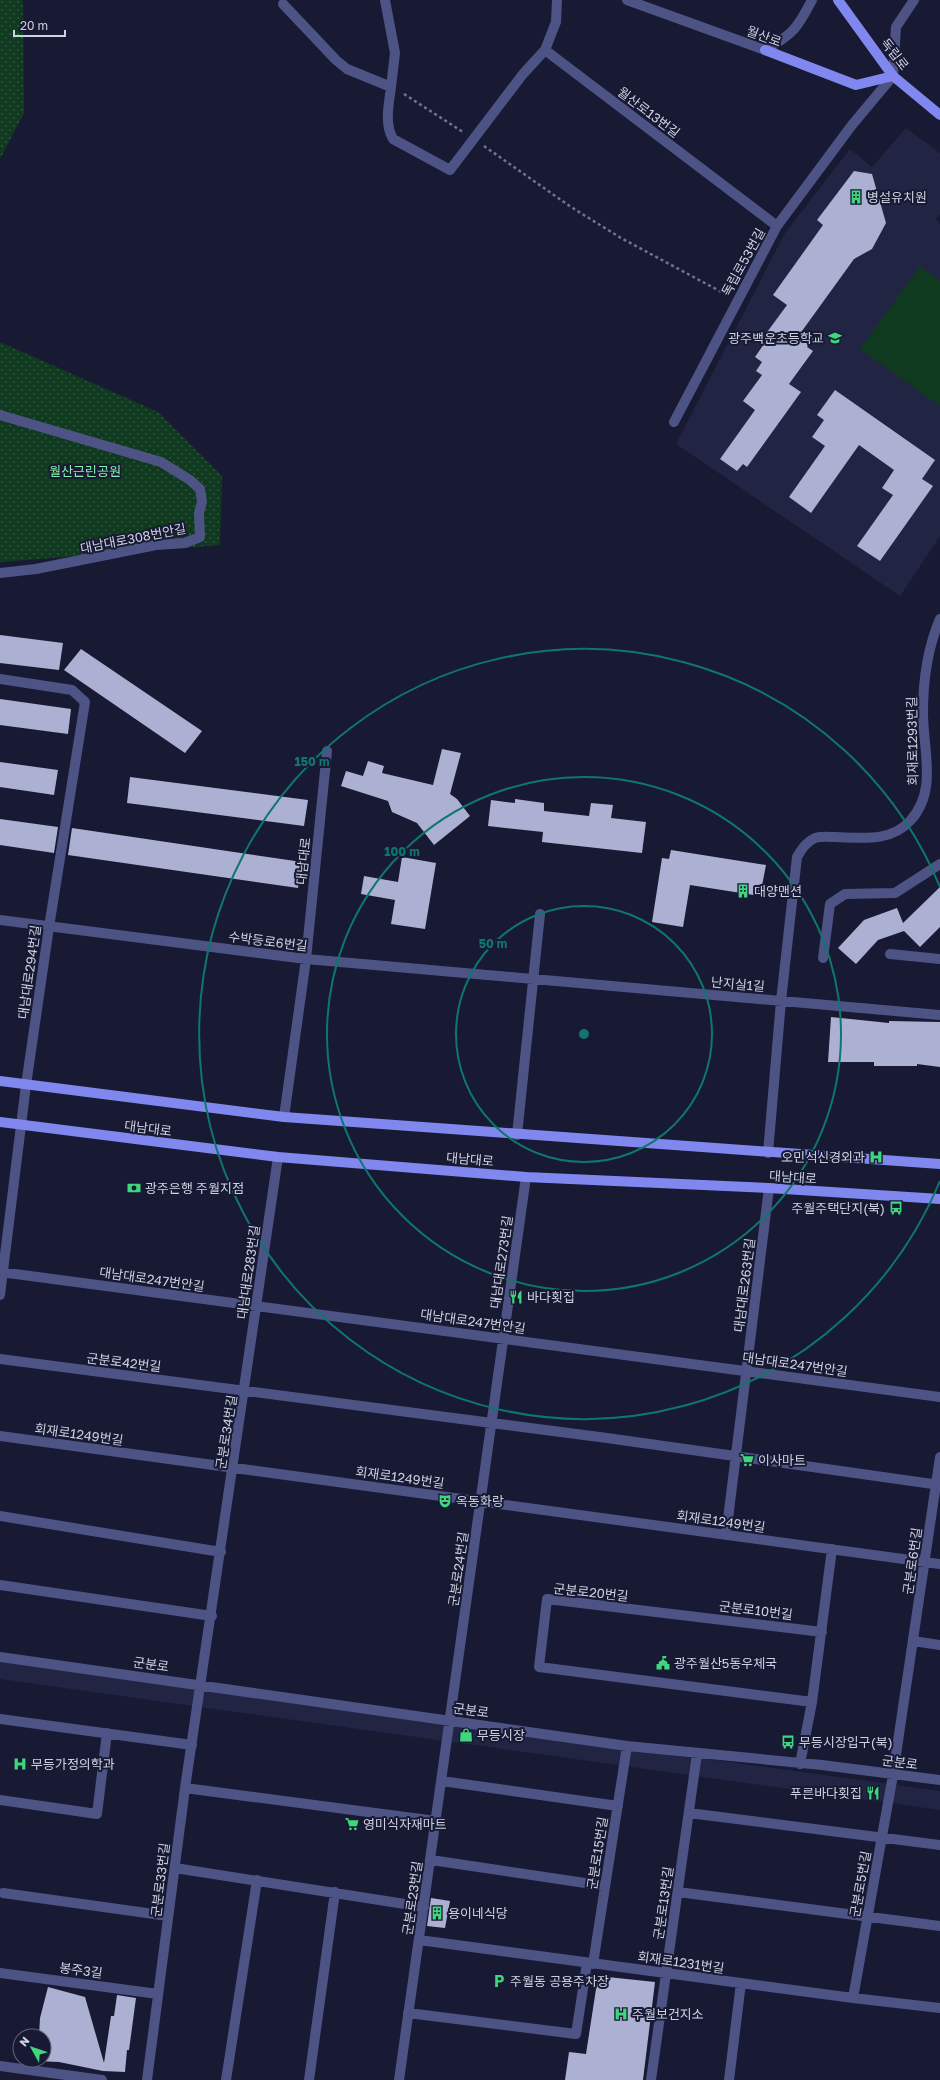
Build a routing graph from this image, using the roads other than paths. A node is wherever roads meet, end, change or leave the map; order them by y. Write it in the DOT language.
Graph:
graph roads {
  1 [pos="385,0"];
  2 [pos="558,0"];
  3 [pos="627,0"];
  4 [pos="812,0"];
  5 [pos="838,0"];
  6 [pos="914,0"];
  7 [pos="284,4"];
  8 [pos="545,50"];
  9 [pos="765,50"];
  10 [pos="893,76"];
  11 [pos="391,87"];
  12 [pos="940,115"];
  13 [pos="777,226"];
  14 [pos="0,415"];
  15 [pos="674,422"];
  16 [pos="0,573"];
  17 [pos="940,619"];
  18 [pos="0,679"];
  19 [pos="327,751"];
  20 [pos="805,845"];
  21 [pos="940,864"];
  22 [pos="540,914"];
  23 [pos="0,920"];
  24 [pos="49,927"];
  25 [pos="890,954"];
  26 [pos="823,958"];
  27 [pos="306,959"];
  28 [pos="940,959"];
  29 [pos="533,979"];
  30 [pos="781,1001"];
  31 [pos="940,1015"];
  32 [pos="0,1081"];
  33 [pos="26,1085"];
  34 [pos="284,1117"];
  35 [pos="0,1122"];
  36 [pos="21,1125"];
  37 [pos="517,1134"];
  38 [pos="768,1152"];
  39 [pos="278,1157"];
  40 [pos="940,1164"];
  41 [pos="526,1177"];
  42 [pos="768,1188"];
  43 [pos="940,1199"];
  44 [pos="2,1272"];
  45 [pos="0,1295"];
  46 [pos="256,1306"];
  47 [pos="504,1339"];
  48 [pos="0,1359"];
  49 [pos="746,1371"];
  50 [pos="244,1390"];
  51 [pos="940,1397"];
  52 [pos="492,1423"];
  53 [pos="0,1436"];
  54 [pos="736,1456"];
  55 [pos="940,1457"];
  56 [pos="233,1468"];
  57 [pos="938,1484"];
  58 [pos="481,1502"];
  59 [pos="0,1516"];
  60 [pos="726,1535"];
  61 [pos="832,1549"];
  62 [pos="221,1552"];
  63 [pos="925,1562"];
  64 [pos="940,1564"];
  65 [pos="0,1585"];
  66 [pos="687,1615"];
  67 [pos="212,1616"];
  68 [pos="822,1632"];
  69 [pos="913,1641"];
  70 [pos="940,1645"];
  71 [pos="0,1656"];
  72 [pos="202,1684"];
  73 [pos="812,1702"];
  74 [pos="0,1718"];
  75 [pos="451,1720"];
  76 [pos="108,1733"];
  77 [pos="192,1745"];
  78 [pos="627,1746"];
  79 [pos="697,1754"];
  80 [pos="800,1764"];
  81 [pos="893,1775"];
  82 [pos="940,1780"];
  83 [pos="442,1782"];
  84 [pos="185,1788"];
  85 [pos="0,1800"];
  86 [pos="618,1806"];
  87 [pos="689,1813"];
  88 [pos="436,1821"];
  89 [pos="882,1839"];
  90 [pos="940,1846"];
  91 [pos="430,1860"];
  92 [pos="175,1868"];
  93 [pos="257,1880"];
  94 [pos="605,1886"];
  95 [pos="335,1892"];
  96 [pos="678,1892"];
  97 [pos="3,1893"];
  98 [pos="424,1907"];
  99 [pos="168,1916"];
  100 [pos="868,1917"];
  101 [pos="940,1926"];
  102 [pos="419,1940"];
  103 [pos="590,1963"];
  104 [pos="0,1973"];
  105 [pos="666,1973"];
  106 [pos="741,1983"];
  107 [pos="158,1994"];
  108 [pos="853,1998"];
  109 [pos="940,2008"];
  110 [pos="408,2013"];
  111 [pos="0,2066"];
  112 [pos="102,2080"];
  113 [pos="147,2080"];
  114 [pos="226,2080"];
  115 [pos="309,2080"];
  116 [pos="399,2080"];
  117 [pos="651,2080"];
  118 [pos="729,2080"];
  1 -- 11 [label="street"];
  2 -- 8 [label="street"];
  3 -- 9 [label="street, 월산로"];
  4 -- 9 [label="street"];
  5 -- 10 [label="main road, 독립로"];
  6 -- 10 [label="street"];
  7 -- 11 [label="street"];
  8 -- 11 [label="street"];
  8 -- 13 [label="street, 월산로13번길"];
  9 -- 10 [label="main road, 월산로"];
  10 -- 12 [label="main road, 독립로"];
  10 -- 13 [label="street, 독립로53번길"];
  13 -- 15 [label="street, 독립로53번길"];
  14 -- 16 [label="street, 대남대로308번안길"];
  17 -- 20 [label="street, 회재로1293번길"];
  18 -- 24 [label="street, 대남대로294번길"];
  19 -- 27 [label="street, 대남대로"];
  20 -- 30 [label="street, 대남대로"];
  21 -- 26 [label="street"];
  22 -- 29 [label="street"];
  23 -- 24 [label="street, 수박등로6번길"];
  24 -- 27 [label="street, 수박등로6번길"];
  24 -- 33 [label="street, 대남대로294번길"];
  25 -- 28 [label="street"];
  27 -- 29 [label="street, 수박등로6번길"];
  27 -- 34 [label="street, 대남대로"];
  29 -- 30 [label="street, 난지실1길"];
  29 -- 37 [label="street"];
  30 -- 31 [label="street, 난지실1길"];
  30 -- 38 [label="street, 대남대로"];
  32 -- 33 [label="main road, 대남대로"];
  33 -- 34 [label="main road, 대남대로"];
  33 -- 36 [label="street, 대남대로294번길"];
  34 -- 37 [label="main road, 대남대로"];
  35 -- 36 [label="main road, 대남대로"];
  36 -- 39 [label="main road, 대남대로"];
  36 -- 44 [label="street, 대남대로294번길"];
  37 -- 38 [label="main road, 대남대로"];
  38 -- 40 [label="main road, 대남대로"];
  39 -- 41 [label="main road, 대남대로"];
  39 -- 46 [label="street, 대남대로283번길"];
  41 -- 42 [label="main road, 대남대로"];
  41 -- 47 [label="street, 대남대로273번길"];
  42 -- 43 [label="main road, 대남대로"];
  42 -- 49 [label="street, 대남대로263번길"];
  44 -- 45 [label="street"];
  44 -- 46 [label="street, 대남대로247번안길"];
  46 -- 47 [label="street, 대남대로247번안길"];
  46 -- 50 [label="street, 대남대로283번길"];
  47 -- 49 [label="street, 대남대로247번안길"];
  47 -- 52 [label="street, 대남대로273번길"];
  48 -- 50 [label="street, 군분로42번길"];
  49 -- 51 [label="street, 대남대로247번안길"];
  49 -- 54 [label="street, 대남대로263번길"];
  50 -- 52 [label="street, 군분로34번길"];
  50 -- 56 [label="street, 군분로34번길"];
  52 -- 54 [label="street"];
  52 -- 58 [label="street, 군분로24번길"];
  53 -- 56 [label="street, 회재로1249번길"];
  54 -- 57 [label="street"];
  54 -- 60 [label="street, 대남대로263번길"];
  55 -- 57 [label="street, 군분로6번길"];
  56 -- 58 [label="street, 회재로1249번길"];
  56 -- 62 [label="street, 군분로34번길"];
  57 -- 63 [label="street, 군분로6번길"];
  58 -- 60 [label="street, 회재로1249번길"];
  58 -- 75 [label="street, 군분로24번길"];
  59 -- 62 [label="street"];
  60 -- 61 [label="street, 회재로1249번길"];
  61 -- 63 [label="street, 회재로1249번길"];
  61 -- 68 [label="street"];
  62 -- 67 [label="street, 군분로34번길"];
  63 -- 64 [label="street, 회재로1249번길"];
  63 -- 69 [label="street, 군분로6번길"];
  65 -- 67 [label="street"];
  66 -- 68 [label="street, 군분로10번길"];
  66 -- 73 [label="street, 군분로20번길"];
  67 -- 72 [label="street, 군분로34번길"];
  68 -- 73 [label="street"];
  69 -- 70 [label="street"];
  69 -- 81 [label="street, 군분로6번길"];
  71 -- 72 [label="street, 군분로"];
  72 -- 75 [label="street, 군분로"];
  72 -- 77 [label="street, 군분로33번길"];
  73 -- 80 [label="street"];
  74 -- 76 [label="street"];
  75 -- 78 [label="street, 군분로"];
  75 -- 83 [label="street, 군분로23번길"];
  76 -- 77 [label="street"];
  76 -- 85 [label="street"];
  77 -- 84 [label="street, 군분로33번길"];
  78 -- 79 [label="street, 군분로"];
  78 -- 86 [label="street, 군분로15번길"];
  79 -- 80 [label="street, 군분로"];
  79 -- 87 [label="street, 군분로13번길"];
  80 -- 81 [label="street, 군분로"];
  81 -- 82 [label="street, 군분로"];
  81 -- 89 [label="street, 군분로5번길"];
  83 -- 86 [label="street"];
  83 -- 88 [label="street, 군분로23번길"];
  84 -- 88 [label="street"];
  84 -- 92 [label="street, 군분로33번길"];
  86 -- 94 [label="street, 군분로15번길"];
  87 -- 89 [label="street"];
  87 -- 96 [label="street, 군분로13번길"];
  88 -- 91 [label="street, 군분로23번길"];
  89 -- 90 [label="street"];
  89 -- 100 [label="street, 군분로5번길"];
  91 -- 94 [label="street"];
  91 -- 98 [label="street, 군분로23번길"];
  92 -- 93 [label="street"];
  92 -- 99 [label="street, 군분로33번길"];
  93 -- 95 [label="street"];
  93 -- 114 [label="street"];
  94 -- 103 [label="street, 군분로15번길"];
  95 -- 98 [label="street"];
  95 -- 115 [label="street"];
  96 -- 100 [label="street"];
  96 -- 105 [label="street, 군분로13번길"];
  97 -- 99 [label="street"];
  98 -- 102 [label="street, 군분로23번길"];
  99 -- 107 [label="street, 군분로33번길"];
  100 -- 101 [label="street"];
  100 -- 108 [label="street, 군분로5번길"];
  102 -- 103 [label="street, 회재로1231번길"];
  102 -- 110 [label="street, 군분로23번길"];
  103 -- 105 [label="street, 회재로1231번길"];
  103 -- 110 [label="street, 군분로15번길"];
  104 -- 107 [label="street, 봉주3길"];
  105 -- 106 [label="street, 회재로1231번길"];
  105 -- 117 [label="street, 군분로13번길"];
  106 -- 108 [label="street, 회재로1231번길"];
  106 -- 118 [label="street"];
  107 -- 113 [label="street, 군분로33번길"];
  108 -- 109 [label="street, 회재로1231번길"];
  110 -- 116 [label="street, 군분로23번길"];
  111 -- 112 [label="street"];
}
